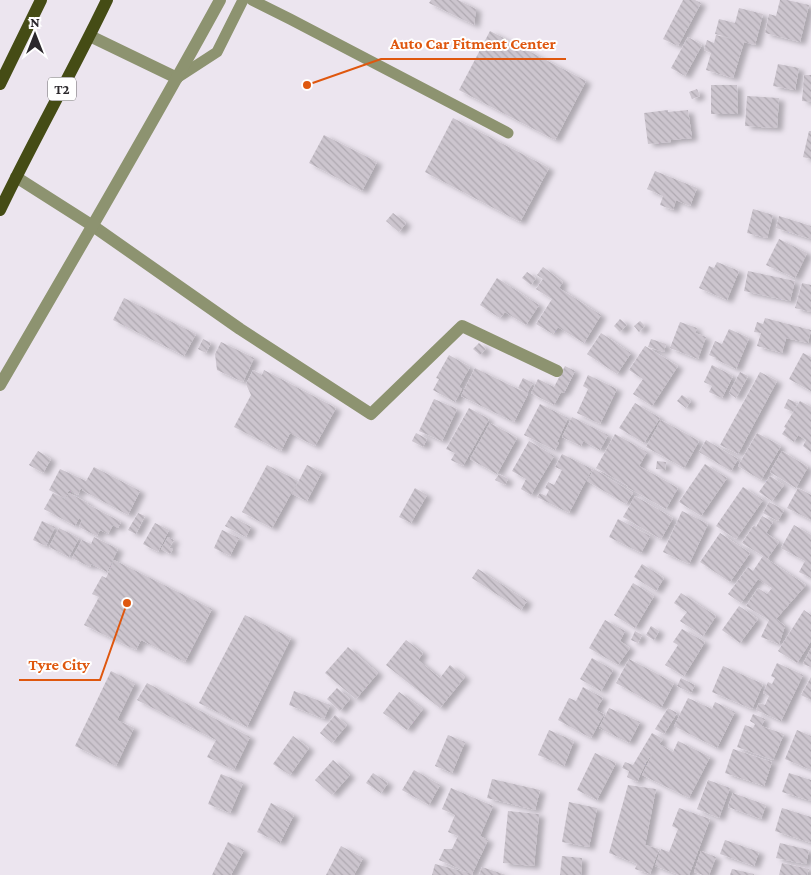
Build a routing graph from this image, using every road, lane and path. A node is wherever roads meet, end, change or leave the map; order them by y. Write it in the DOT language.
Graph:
graph roads {
  1 [pos="41,0"];
  2 [pos="108,0"];
  3 [pos="220,0"];
  4 [pos="243,0"];
  5 [pos="252,0"];
  6 [pos="90,36"];
  7 [pos="177,78"];
  8 [pos="0,84"];
  9 [pos="508,133"];
  10 [pos="16,177"];
  11 [pos="0,210"];
  12 [pos="93,226"];
  13 [pos="557,371"];
  14 [pos="0,385"];
  1 -- 8 [label="main road"];
  2 -- 6 [label="main road, T2"];
  3 -- 7 [label="street"];
  4 -- 7 [label="lane"];
  5 -- 9 [label="lane"];
  6 -- 7 [label="street"];
  6 -- 10 [label="main road, T2"];
  7 -- 12 [label="street"];
  10 -- 11 [label="main road, T2"];
  10 -- 12 [label="street"];
  12 -- 13 [label="street"];
  12 -- 14 [label="street"];
}
